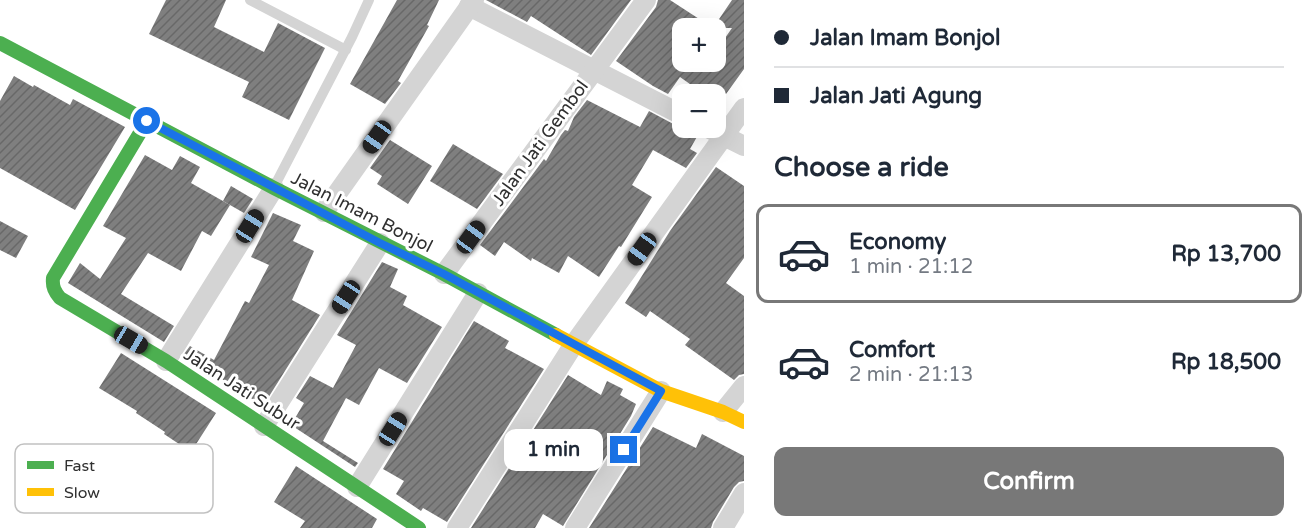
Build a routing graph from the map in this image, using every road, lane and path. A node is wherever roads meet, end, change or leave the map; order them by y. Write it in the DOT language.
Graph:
graph roads {
  1 [pos="250,0"];
  2 [pos="369,0"];
  3 [pos="646,0"];
  4 [pos="472,3"];
  5 [pos="0,43"];
  6 [pos="346,50"];
  7 [pos="594,70"];
  8 [pos="744,108"];
  9 [pos="672,110"];
  10 [pos="147,121"];
  11 [pos="726,123"];
  12 [pos="726,136"];
  13 [pos="711,138"];
  14 [pos="744,146"];
  15 [pos="274,188"];
  16 [pos="324,212"];
  17 [pos="380,243"];
  18 [pos="444,274"];
  19 [pos="478,293"];
  20 [pos="574,345"];
  21 [pos="166,361"];
  22 [pos="744,386"];
  23 [pos="661,391"];
  24 [pos="723,412"];
  25 [pos="744,422"];
  26 [pos="264,426"];
  27 [pos="357,487"];
  28 [pos="744,493"];
  29 [pos="419,528"];
  30 [pos="457,528"];
  31 [pos="575,528"];
  32 [pos="723,528"];
  1 -- 6 [label="lane"];
  2 -- 6 [label="lane"];
  3 -- 7 [label="street, Jalan Jati Gembol"];
  4 -- 7 [label="street"];
  4 -- 16 [label="street"];
  5 -- 10 [label="main road, Jalan Imam Bonjol"];
  6 -- 15 [label="lane"];
  7 -- 9 [label="street"];
  7 -- 18 [label="street, Jalan Jati Gembol"];
  8 -- 11 [label="street"];
  10 -- 15 [label="main road, Jalan Imam Bonjol"];
  10 -- 21 [label="main road, Jalan Jati Subur"];
  12 -- 14 [label="street"];
  13 -- 20 [label="street"];
  15 -- 16 [label="main road, Jalan Imam Bonjol"];
  15 -- 21 [label="street"];
  16 -- 17 [label="main road, Jalan Imam Bonjol"];
  17 -- 18 [label="main road, Jalan Imam Bonjol"];
  17 -- 26 [label="street"];
  18 -- 19 [label="main road, Jalan Imam Bonjol"];
  19 -- 20 [label="main road, Jalan Imam Bonjol"];
  19 -- 27 [label="street"];
  20 -- 23 [label="main road, Jalan Imam Bonjol"];
  20 -- 30 [label="street"];
  21 -- 26 [label="main road, Jalan Jati Subur"];
  22 -- 24 [label="street"];
  23 -- 24 [label="main road, Jalan Imam Bonjol"];
  23 -- 31 [label="street"];
  24 -- 25 [label="main road, Jalan Imam Bonjol"];
  26 -- 27 [label="main road, Jalan Jati Subur"];
  27 -- 29 [label="main road, Jalan Jati Subur"];
  28 -- 32 [label="street"];
}
